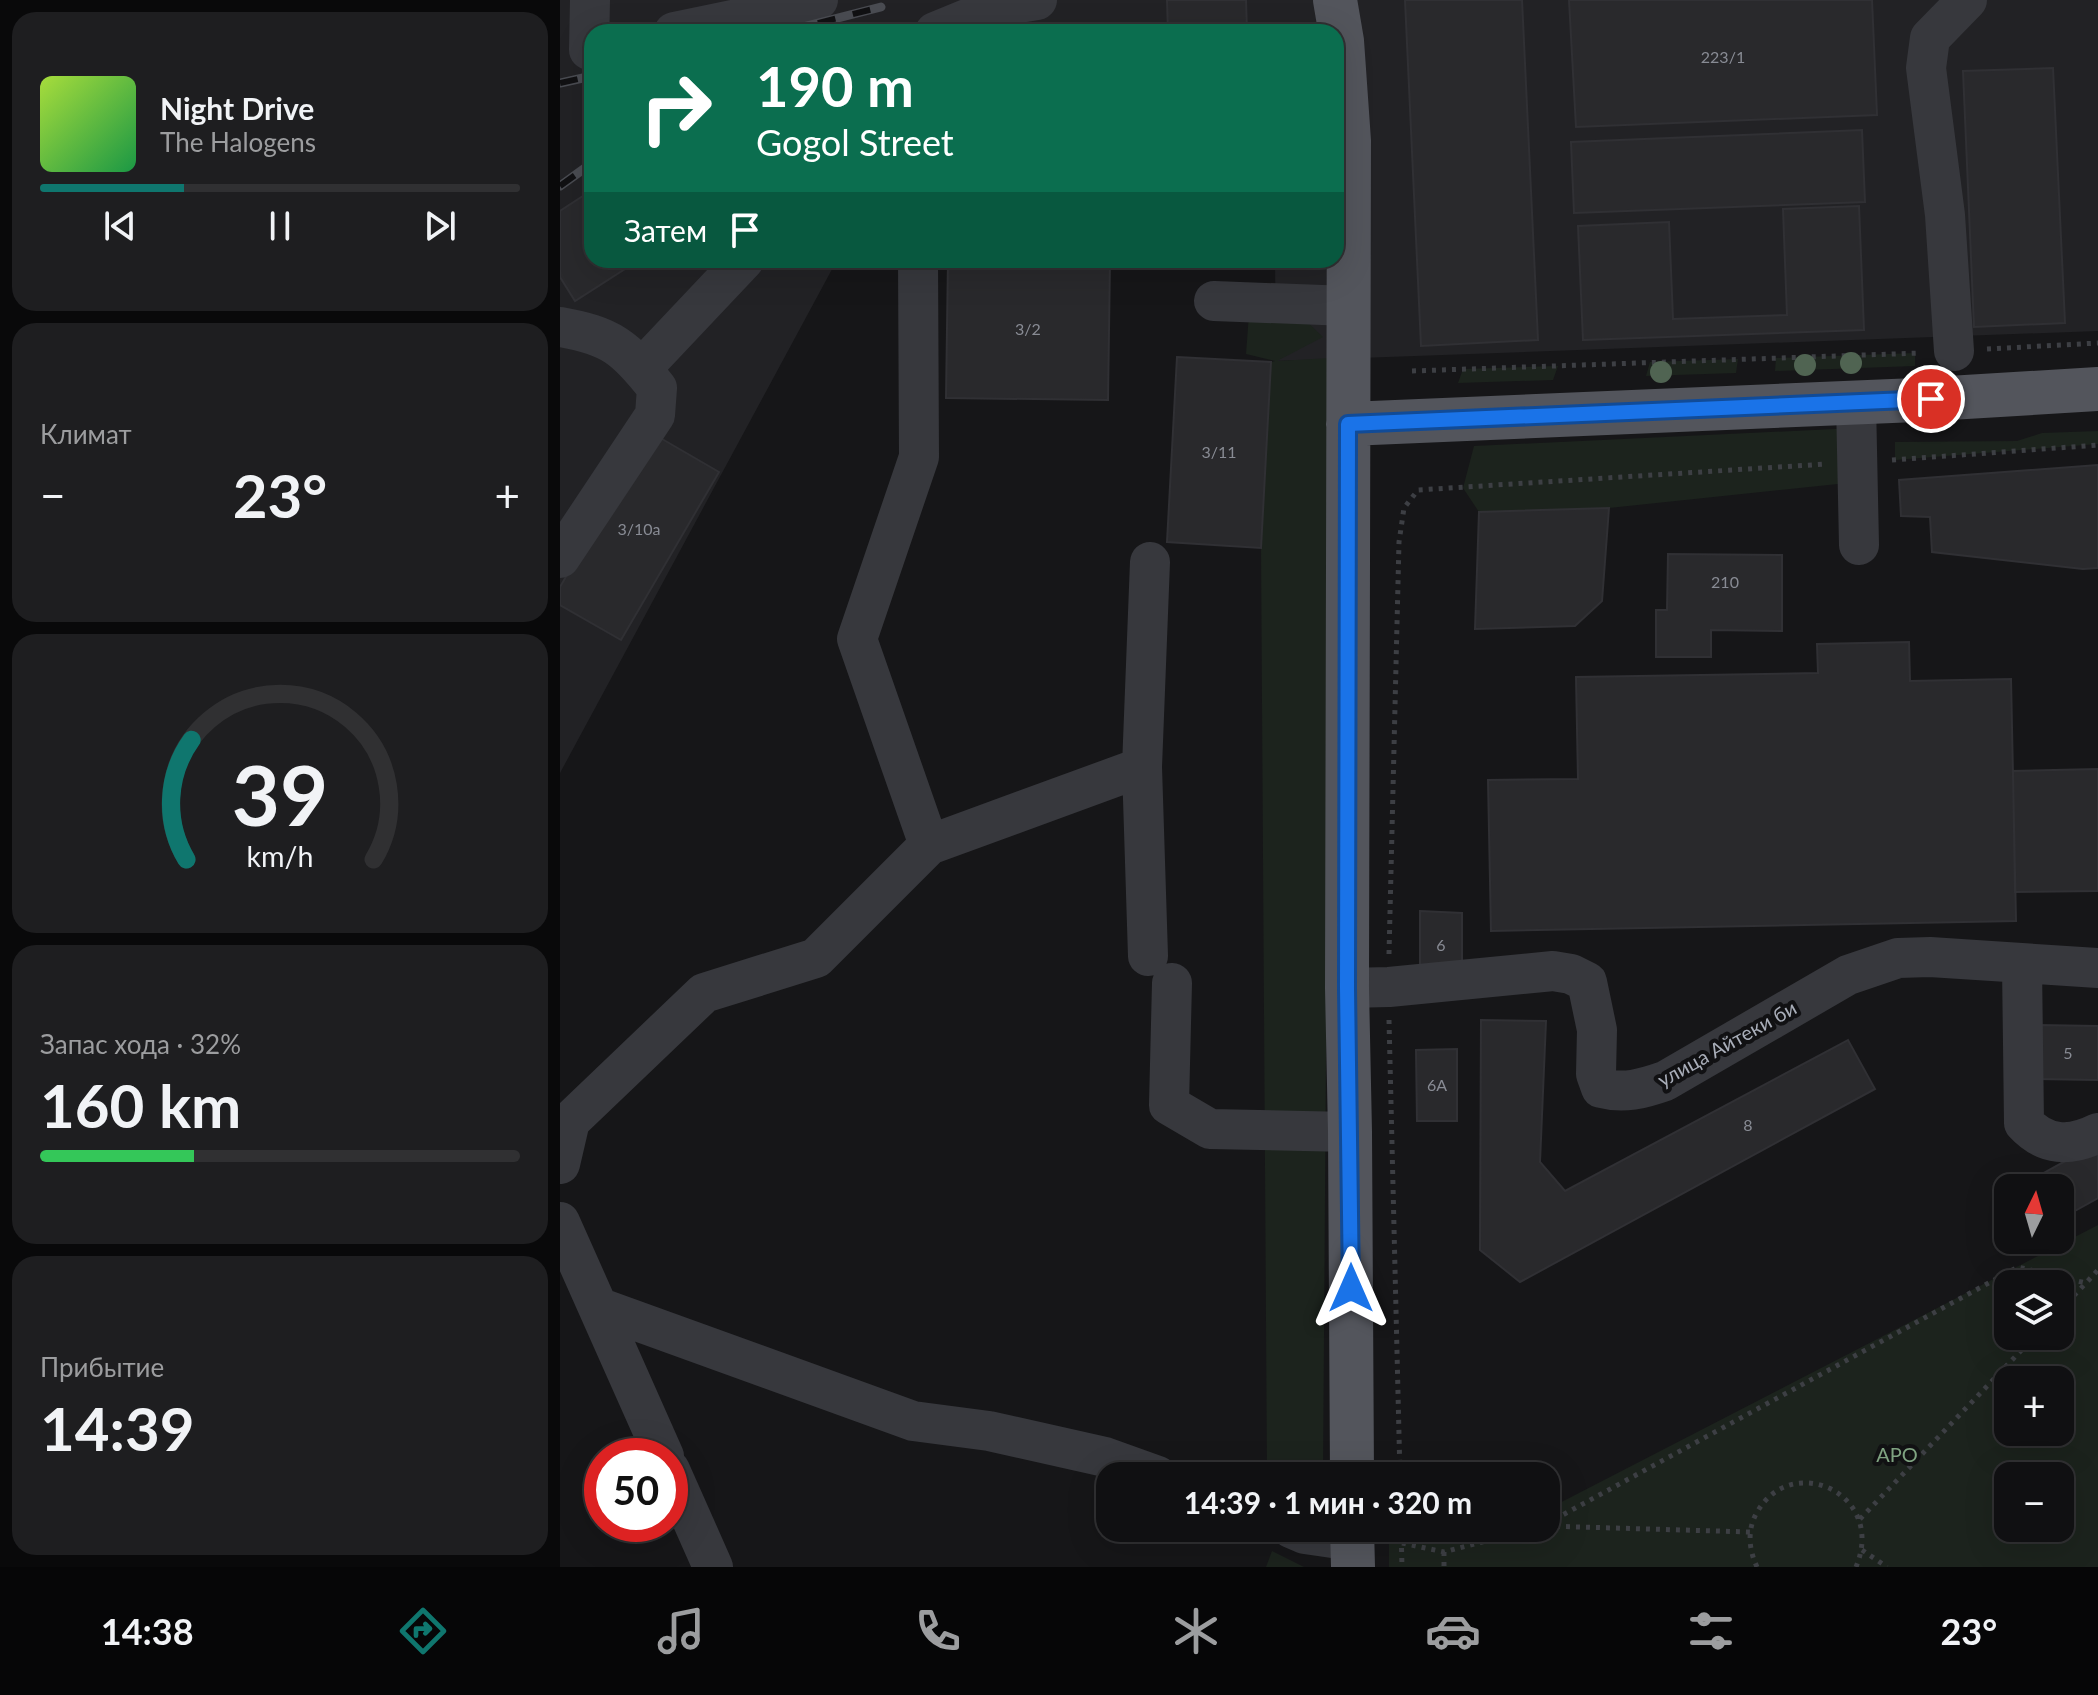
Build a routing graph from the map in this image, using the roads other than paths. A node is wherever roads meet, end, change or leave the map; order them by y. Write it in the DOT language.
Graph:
graph roads {
  1 [pos="590,0"];
  2 [pos="818,0"];
  3 [pos="1037,0"];
  4 [pos="1335,0"];
  5 [pos="1967,0"];
  6 [pos="585,24"];
  7 [pos="713,24"];
  8 [pos="955,24"];
  9 [pos="1339,24"];
  10 [pos="584,31"];
  11 [pos="580,51"];
  12 [pos="1344,187"];
  13 [pos="736,268"];
  14 [pos="918,268"];
  15 [pos="1214,301"];
  16 [pos="1349,306"];
  17 [pos="560,327"];
  18 [pos="1954,351"];
  19 [pos="642,368"];
  20 [pos="2098,389"];
  21 [pos="1856,402"];
  22 [pos="1348,424"];
  23 [pos="1859,545"];
  24 [pos="560,558"];
  25 [pos="1150,562"];
  26 [pos="1142,767"];
  27 [pos="929,845"];
  28 [pos="2022,965"];
  29 [pos="2098,968"];
  30 [pos="1368,987"];
  31 [pos="1350,1132"];
  32 [pos="2098,1133"];
  33 [pos="560,1164"];
  34 [pos="560,1222"];
  35 [pos="598,1307"];
  36 [pos="656,1438"];
  37 [pos="1119,1462"];
  38 [pos="1352,1462"];
  39 [pos="688,1511"];
  40 [pos="713,1567"];
  1 -- 6 [label="lane"];
  2 -- 7 [label="lane"];
  3 -- 8 [label="lane"];
  4 -- 9 [label="main road"];
  5 -- 18 [label="lane"];
  10 -- 11 [label="lane"];
  12 -- 16 [label="main road"];
  13 -- 19 [label="lane"];
  14 -- 27 [label="lane"];
  15 -- 16 [label="lane"];
  16 -- 22 [label="main road"];
  17 -- 19 [label="lane"];
  19 -- 24 [label="lane"];
  20 -- 21 [label="main road"];
  21 -- 22 [label="main road"];
  21 -- 23 [label="lane"];
  22 -- 30 [label="main road"];
  25 -- 26 [label="lane"];
  26 -- 27 [label="lane"];
  26 -- 31 [label="lane"];
  27 -- 33 [label="lane"];
  28 -- 29 [label="lane, улица Айтеки би"];
  28 -- 30 [label="lane, улица Айтеки би"];
  28 -- 32 [label="lane"];
  30 -- 31 [label="main road"];
  31 -- 38 [label="main road"];
  34 -- 35 [label="lane"];
  35 -- 36 [label="lane"];
  35 -- 37 [label="lane"];
  39 -- 40 [label="lane"];
}
